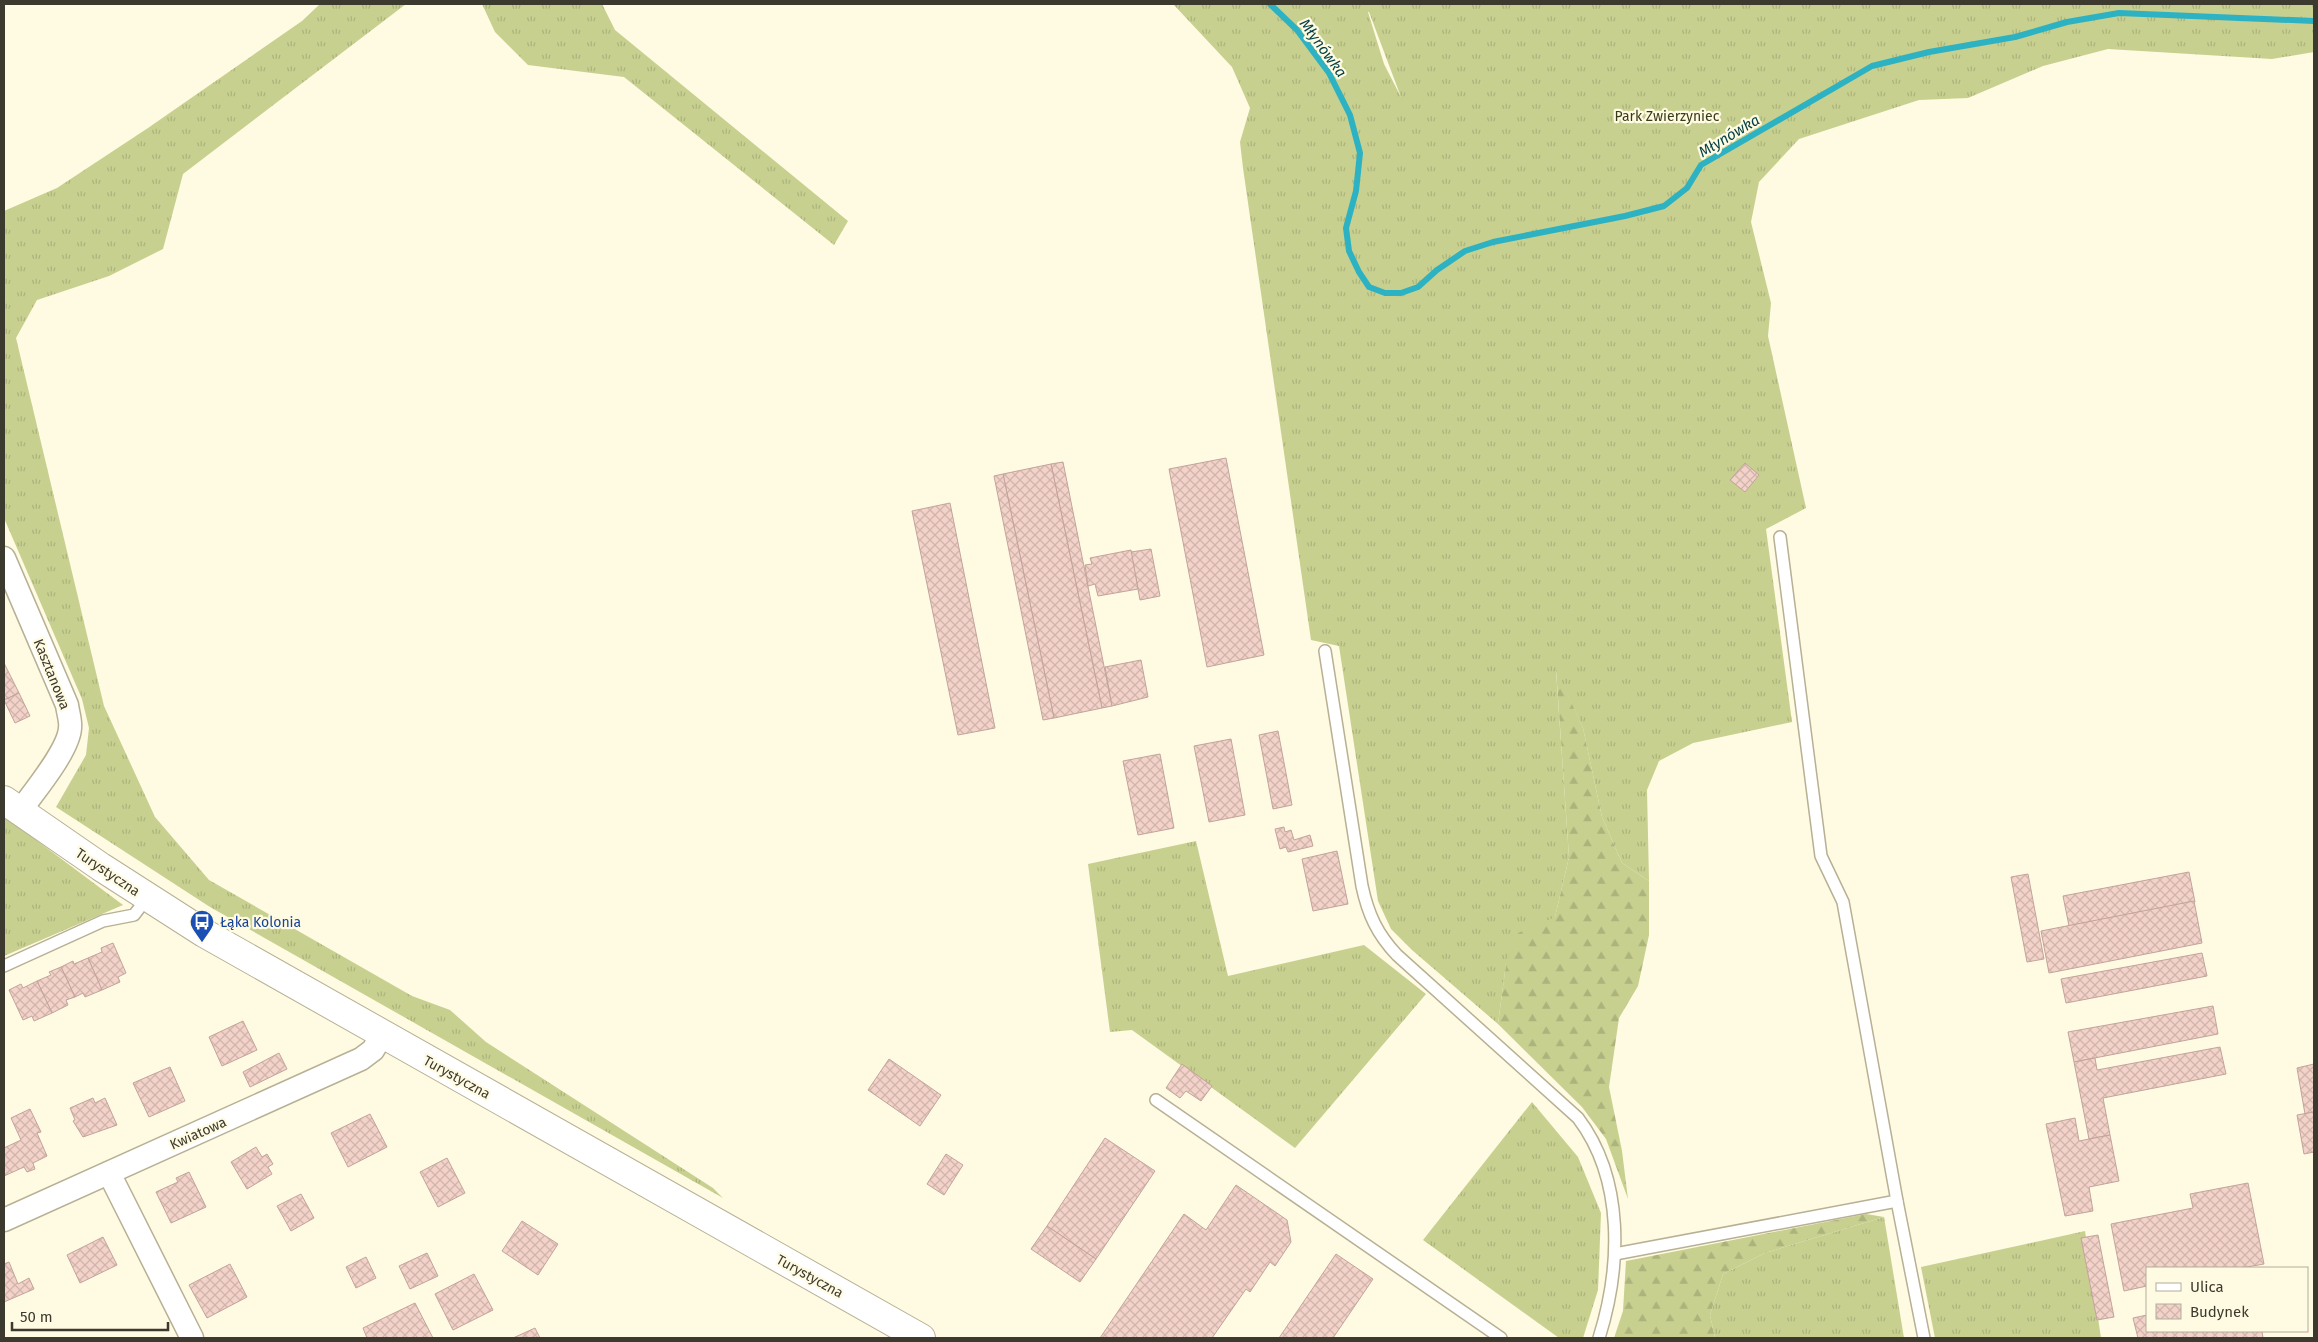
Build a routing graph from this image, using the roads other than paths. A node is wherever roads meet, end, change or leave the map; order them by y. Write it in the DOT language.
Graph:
graph roads {
  1 [pos="1780,537"];
  2 [pos="4,558"];
  3 [pos="1325,652"];
  4 [pos="12,806"];
  5 [pos="147,898"];
  6 [pos="4,966"];
  7 [pos="382,1035"];
  8 [pos="1156,1100"];
  9 [pos="108,1173"];
  10 [pos="1897,1201"];
  11 [pos="4,1220"];
  12 [pos="1615,1254"];
  13 [pos="192,1338"];
  14 [pos="920,1338"];
  15 [pos="1501,1338"];
  16 [pos="1599,1338"];
  17 [pos="1924,1338"];
  1 -- 10 [label="lane"];
  2 -- 4 [label="street, Kasztanowa"];
  3 -- 12 [label="lane"];
  4 -- 5 [label="main road, Turystyczna"];
  5 -- 6 [label="lane"];
  5 -- 7 [label="main road, Turystyczna"];
  7 -- 9 [label="street, Kwiatowa"];
  7 -- 14 [label="main road, Turystyczna"];
  8 -- 15 [label="lane"];
  9 -- 11 [label="street, Kwiatowa"];
  9 -- 13 [label="street"];
  10 -- 12 [label="lane"];
  10 -- 17 [label="lane"];
  12 -- 16 [label="lane"];
}
